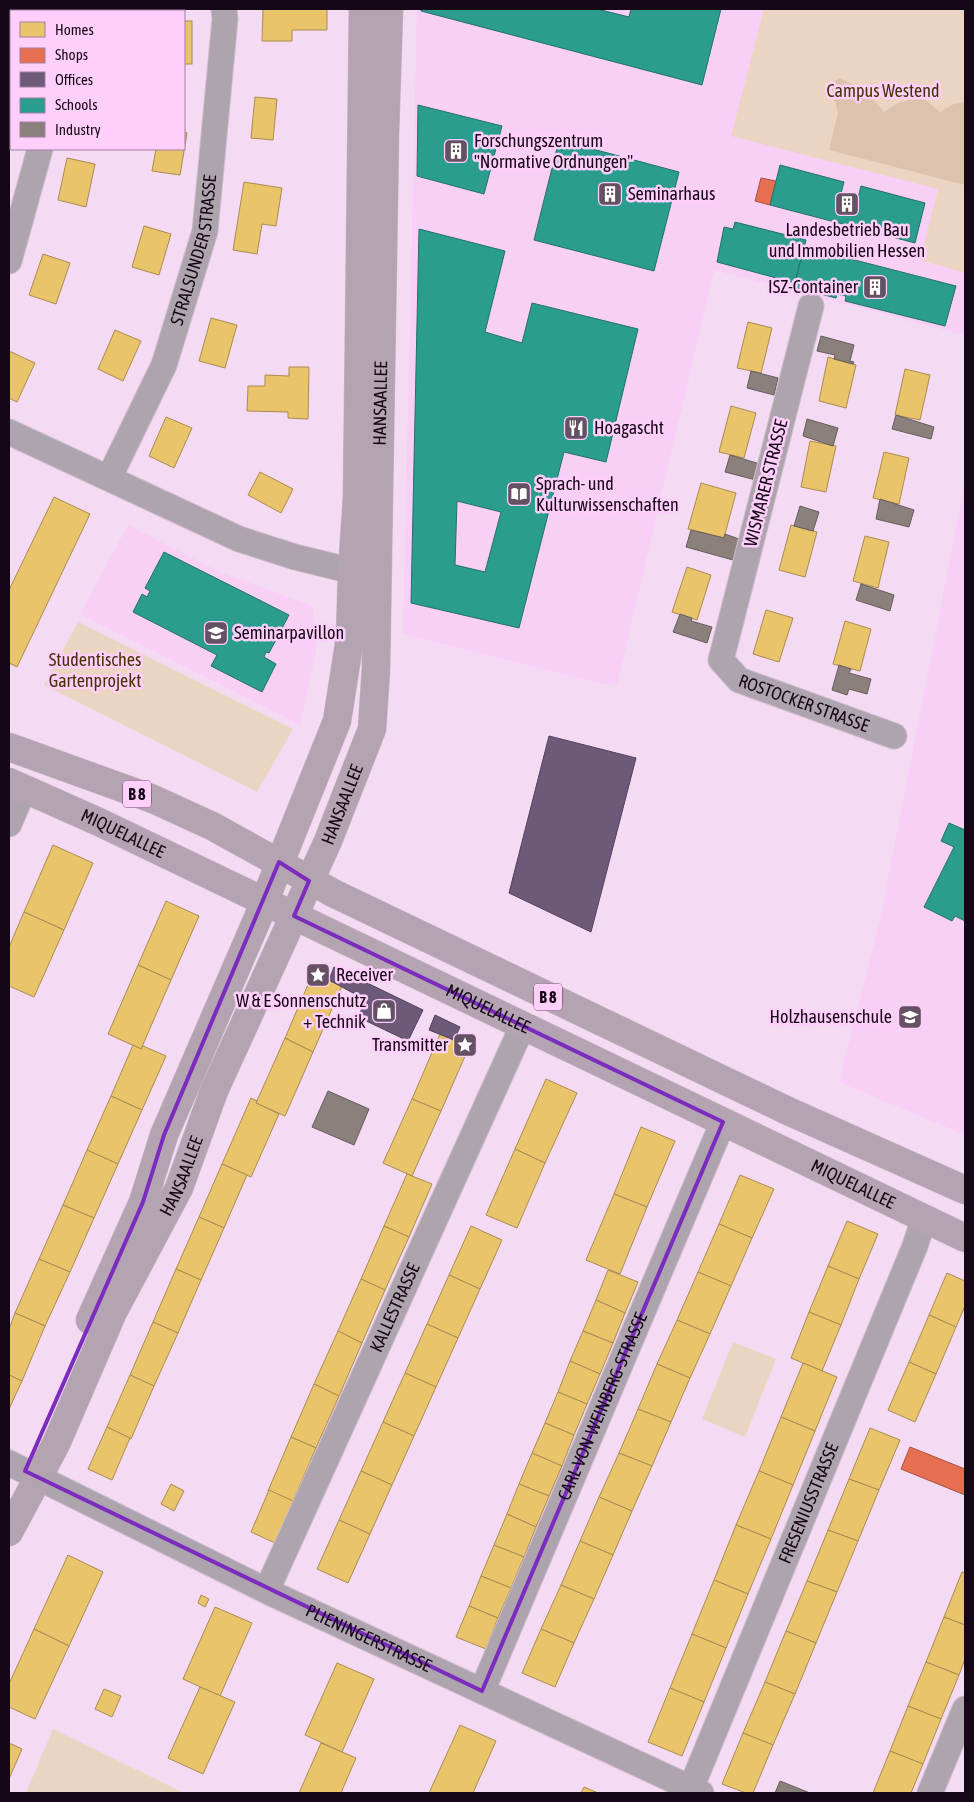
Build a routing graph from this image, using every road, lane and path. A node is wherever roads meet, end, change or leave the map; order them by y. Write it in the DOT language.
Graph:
graph roads {
  1 [pos="224,9"];
  2 [pos="363,9"];
  3 [pos="389,9"];
  4 [pos="40,150"];
  5 [pos="9,261"];
  6 [pos="811,306"];
  7 [pos="9,432"];
  8 [pos="109,478"];
  9 [pos="352,571"];
  10 [pos="721,660"];
  11 [pos="894,736"];
  12 [pos="9,747"];
  13 [pos="16,785"];
  14 [pos="9,824"];
  15 [pos="279,862"];
  16 [pos="309,881"];
  17 [pos="264,902"];
  18 [pos="294,916"];
  19 [pos="523,1025"];
  20 [pos="723,1122"];
  21 [pos="965,1190"];
  22 [pos="924,1218"];
  23 [pos="965,1238"];
  24 [pos="24,1470"];
  25 [pos="9,1531"];
  26 [pos="267,1590"];
  27 [pos="482,1691"];
  28 [pos="965,1709"];
  29 [pos="696,1791"];
  30 [pos="930,1793"];
  1 -- 8 [label="street, STRALSUNDER STRASSE"];
  2 -- 9 [label="main road, HANSAALLEE"];
  3 -- 16 [label="main road, HANSAALLEE"];
  4 -- 5 [label="street"];
  6 -- 10 [label="street, WISMARER STRASSE"];
  7 -- 8 [label="street"];
  8 -- 9 [label="street"];
  9 -- 15 [label="main road, HANSAALLEE"];
  10 -- 11 [label="street, ROSTOCKER STRASSE"];
  12 -- 15 [label="main road, B 8"];
  13 -- 14 [label="street"];
  13 -- 17 [label="main road, MIQUELALLEE / B 8"];
  15 -- 16 [label="main road, B 8"];
  15 -- 17 [label="main road, HANSAALLEE"];
  16 -- 18 [label="main road, HANSAALLEE"];
  16 -- 21 [label="main road, B 8"];
  17 -- 18 [label="main road, MIQUELALLEE / B 8"];
  17 -- 24 [label="main road, HANSAALLEE"];
  18 -- 19 [label="main road, MIQUELALLEE / B 8"];
  18 -- 24 [label="main road, HANSAALLEE"];
  19 -- 20 [label="main road, MIQUELALLEE / B 8"];
  19 -- 26 [label="street, KALLESTRASSE"];
  20 -- 22 [label="main road, MIQUELALLEE / B 8"];
  20 -- 27 [label="street, CARL-VON-WEINBERG-STRASSE"];
  22 -- 23 [label="main road, MIQUELALLEE / B 8"];
  22 -- 29 [label="street, FRESENIUSSTRASSE"];
  24 -- 25 [label="main road, HANSAALLEE"];
  24 -- 26 [label="street, PLIENINGERSTRASSE"];
  26 -- 27 [label="street, PLIENINGERSTRASSE"];
  27 -- 29 [label="street, PLIENINGERSTRASSE"];
  28 -- 30 [label="street"];
}
